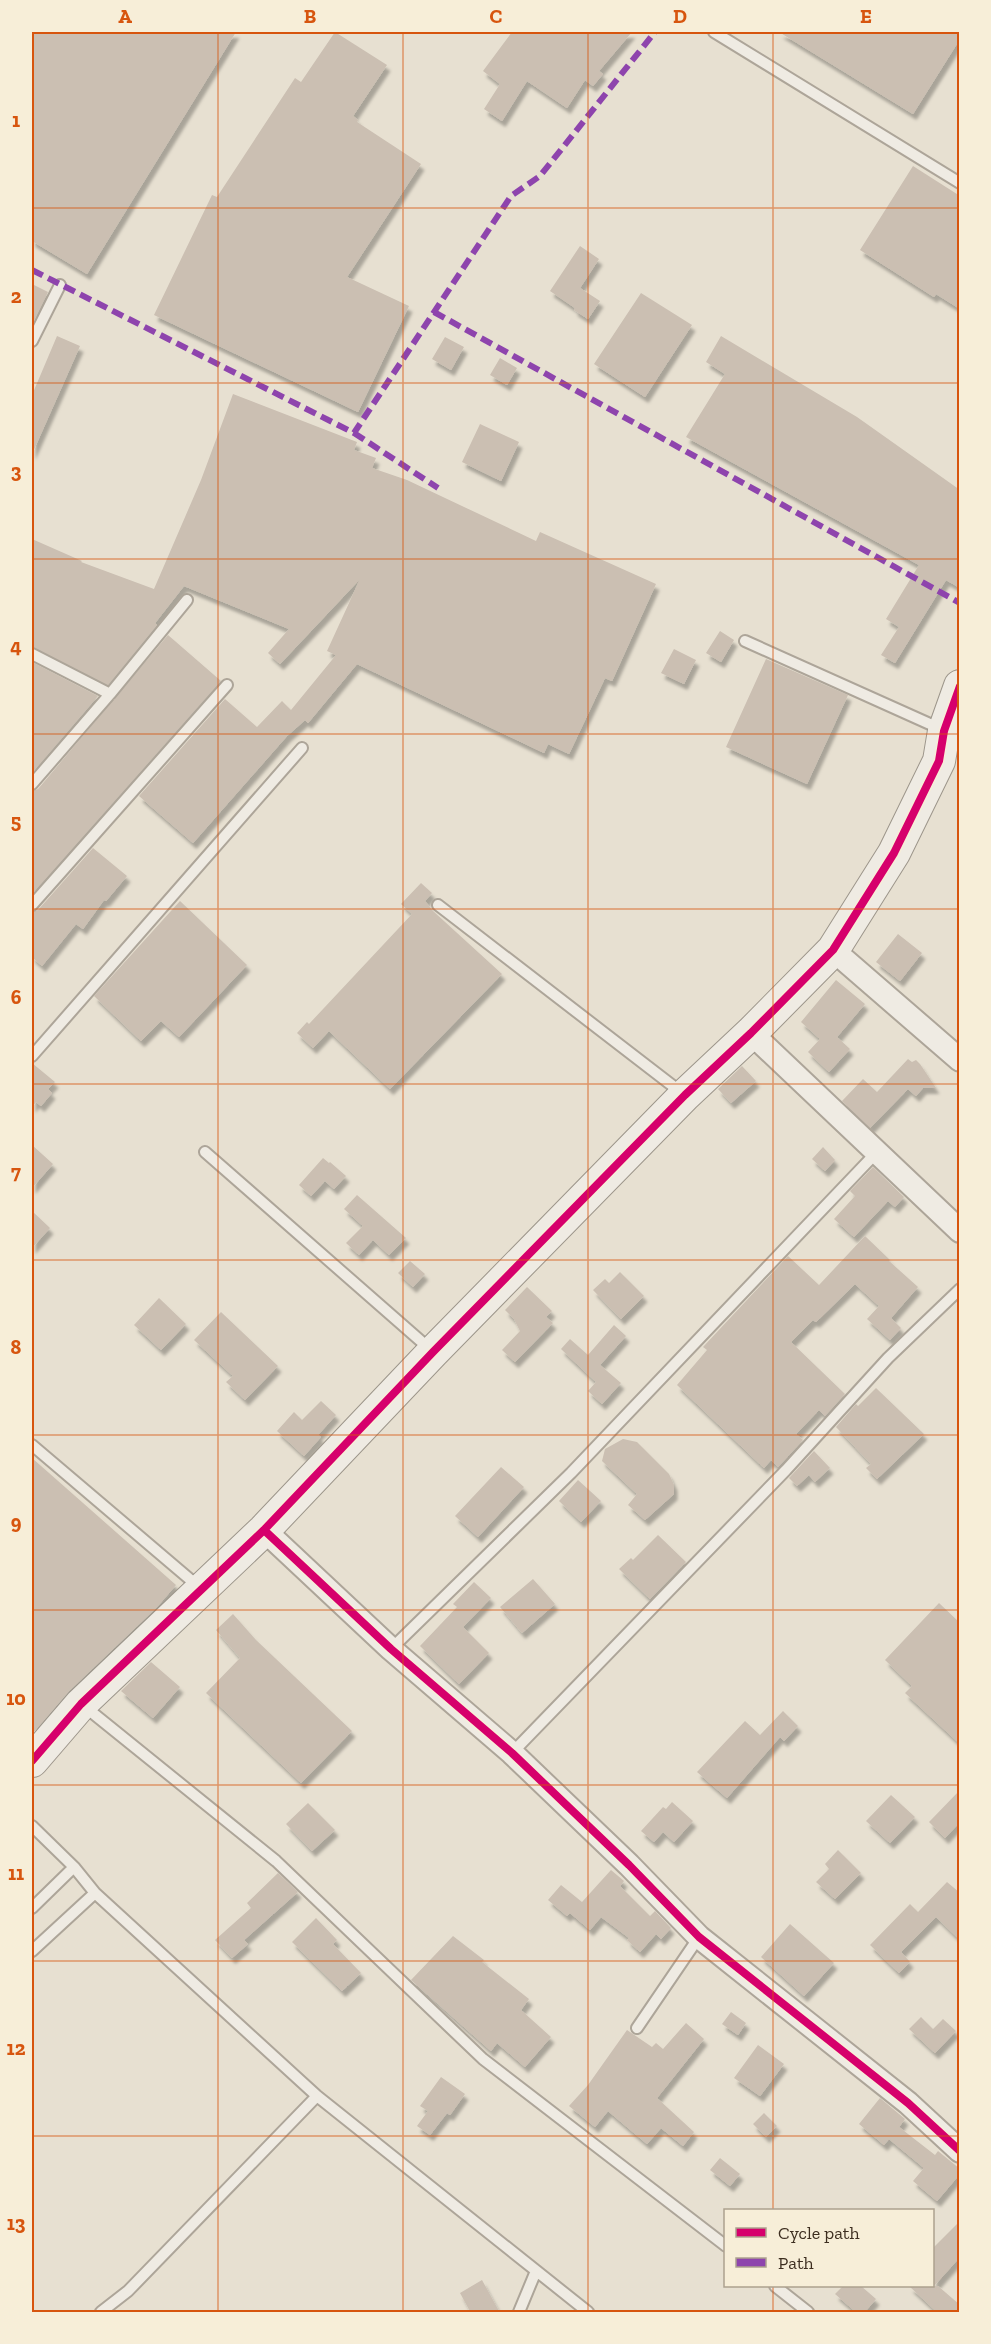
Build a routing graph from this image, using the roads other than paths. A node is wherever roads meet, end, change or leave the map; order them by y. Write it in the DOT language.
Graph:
graph roads {
  1 [pos="714,32"];
  2 [pos="960,183"];
  3 [pos="60,285"];
  4 [pos="32,341"];
  5 [pos="187,600"];
  6 [pos="745,641"];
  7 [pos="32,654"];
  8 [pos="227,685"];
  9 [pos="960,686"];
  10 [pos="110,694"];
  11 [pos="944,731"];
  12 [pos="302,748"];
  13 [pos="32,784"];
  14 [pos="32,905"];
  15 [pos="438,905"];
  16 [pos="832,950"];
  17 [pos="752,1033"];
  18 [pos="32,1056"];
  19 [pos="960,1060"];
  20 [pos="684,1095"];
  21 [pos="205,1152"];
  22 [pos="876,1153"];
  23 [pos="960,1231"];
  24 [pos="960,1289"];
  25 [pos="433,1352"];
  26 [pos="32,1445"];
  27 [pos="264,1530"];
  28 [pos="201,1589"];
  29 [pos="391,1649"];
  30 [pos="81,1704"];
  31 [pos="512,1753"];
  32 [pos="32,1761"];
  33 [pos="32,1826"];
  34 [pos="74,1867"];
  35 [pos="95,1893"];
  36 [pos="32,1908"];
  37 [pos="699,1937"];
  38 [pos="32,1951"];
  39 [pos="637,2028"];
  40 [pos="317,2096"];
  41 [pos="960,2151"];
  42 [pos="724,2244"];
  43 [pos="536,2271"];
  44 [pos="776,2287"];
  45 [pos="101,2313"];
  46 [pos="519,2313"];
  47 [pos="588,2313"];
  48 [pos="808,2313"];
  1 -- 2 [label="lane"];
  3 -- 4 [label="lane"];
  5 -- 10 [label="lane"];
  6 -- 11 [label="lane"];
  7 -- 10 [label="lane"];
  8 -- 14 [label="lane"];
  9 -- 11 [label="street"];
  10 -- 13 [label="lane"];
  11 -- 16 [label="street"];
  12 -- 18 [label="lane"];
  15 -- 20 [label="lane"];
  16 -- 17 [label="street"];
  16 -- 19 [label="street"];
  17 -- 20 [label="street"];
  17 -- 22 [label="street"];
  20 -- 25 [label="street"];
  21 -- 25 [label="lane"];
  22 -- 23 [label="street"];
  22 -- 29 [label="lane"];
  24 -- 31 [label="lane"];
  25 -- 27 [label="street"];
  26 -- 28 [label="lane"];
  27 -- 28 [label="street"];
  27 -- 29 [label="street"];
  28 -- 30 [label="street"];
  29 -- 31 [label="street"];
  30 -- 32 [label="street"];
  30 -- 42 [label="lane"];
  31 -- 37 [label="street"];
  33 -- 34 [label="lane"];
  34 -- 35 [label="lane"];
  34 -- 36 [label="lane"];
  35 -- 38 [label="lane"];
  35 -- 40 [label="lane"];
  37 -- 39 [label="lane"];
  37 -- 41 [label="street"];
  40 -- 43 [label="lane"];
  40 -- 45 [label="lane"];
  43 -- 46 [label="lane"];
  43 -- 47 [label="lane"];
  44 -- 48 [label="lane"];
}
